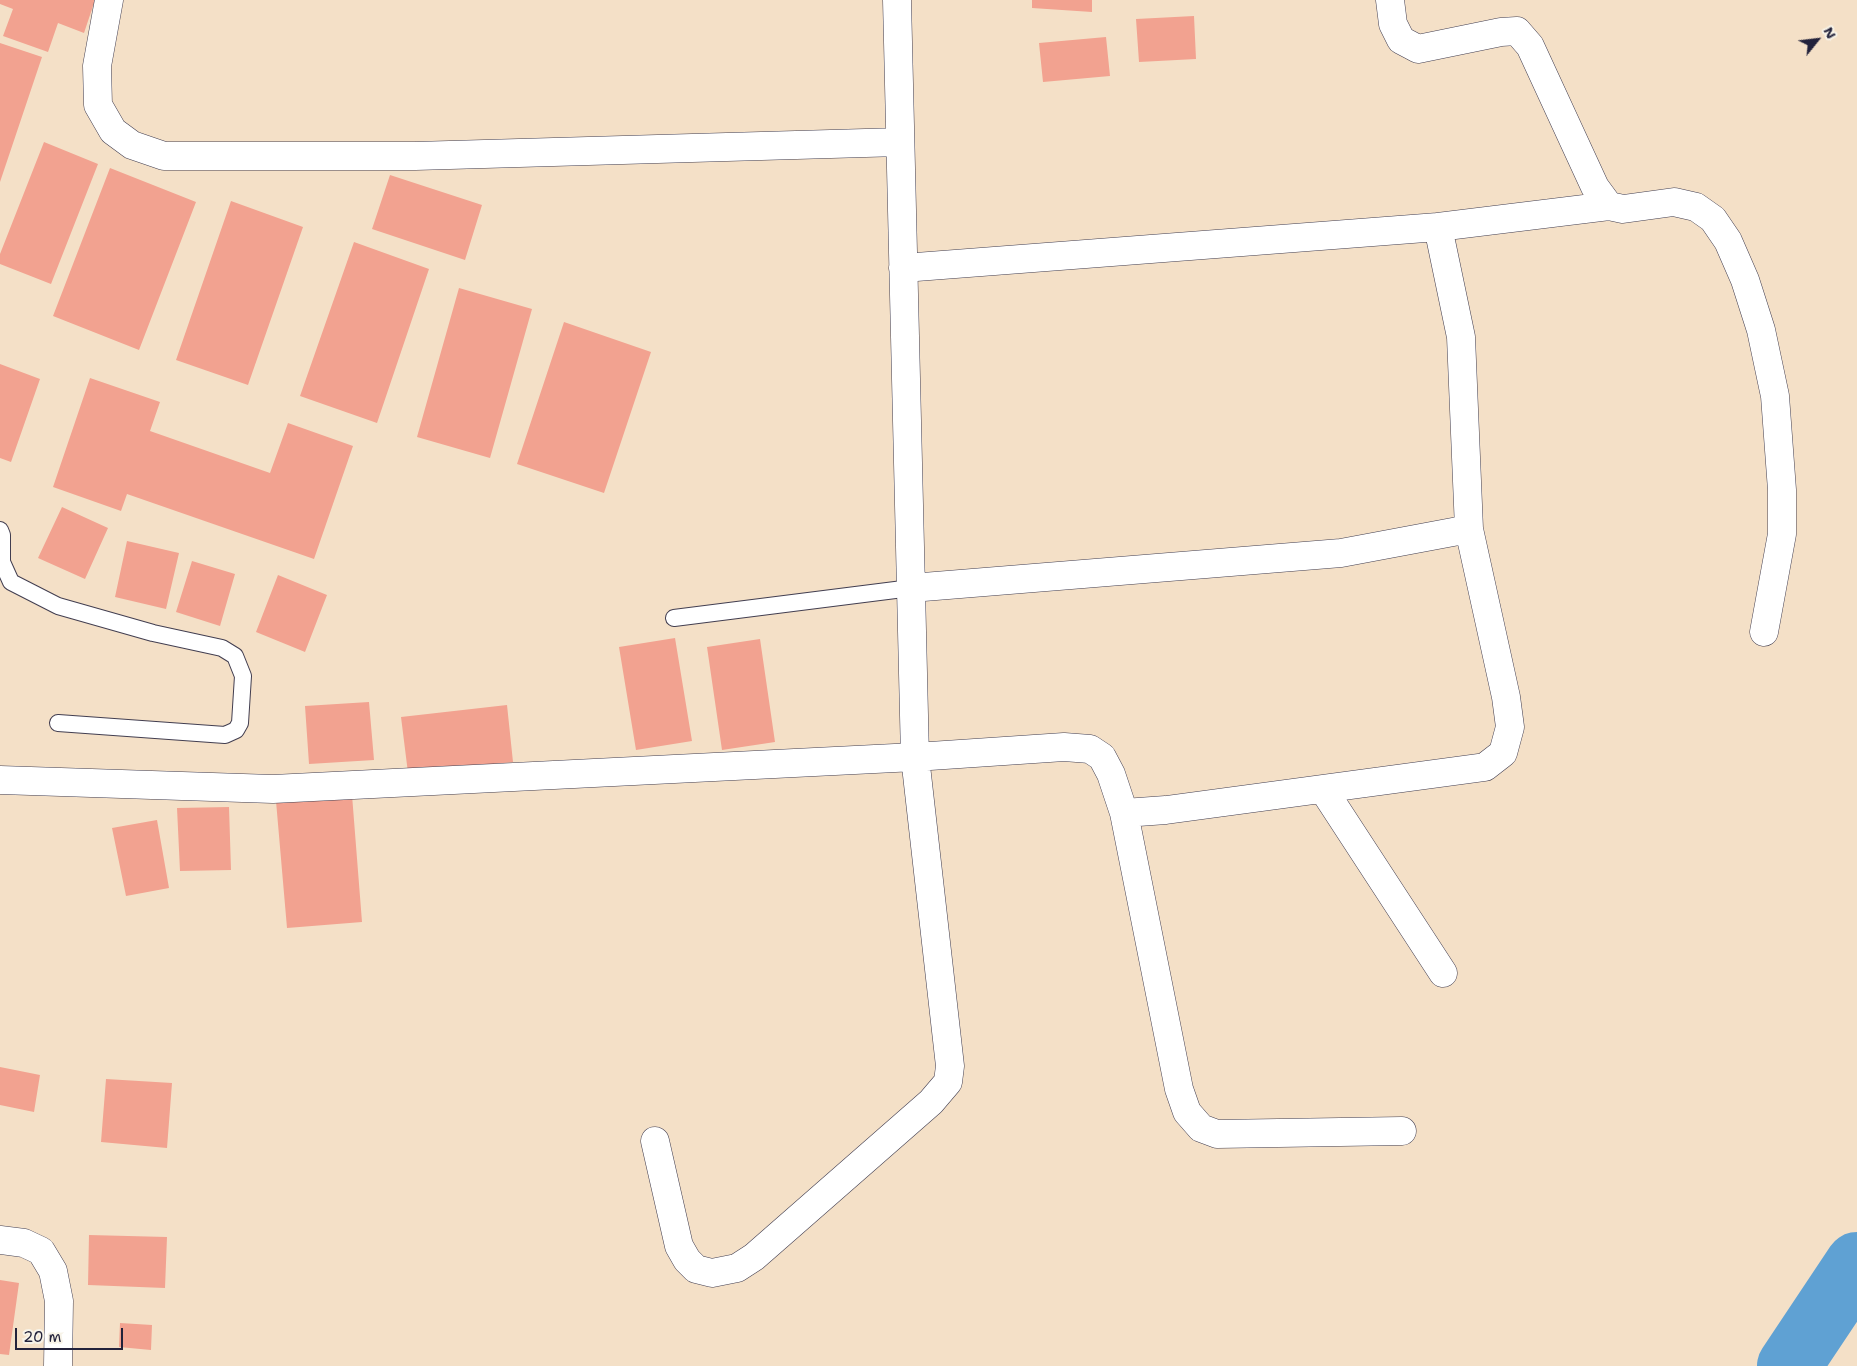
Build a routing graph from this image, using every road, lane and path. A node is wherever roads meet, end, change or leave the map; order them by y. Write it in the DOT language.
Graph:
graph roads {
  1 [pos="109,0"];
  2 [pos="897,0"];
  3 [pos="1390,0"];
  4 [pos="900,142"];
  5 [pos="1609,206"];
  6 [pos="1438,227"];
  7 [pos="904,268"];
  8 [pos="1469,529"];
  9 [pos="0,530"];
  10 [pos="911,588"];
  11 [pos="674,618"];
  12 [pos="1764,632"];
  13 [pos="58,723"];
  14 [pos="915,757"];
  15 [pos="0,780"];
  16 [pos="1323,789"];
  17 [pos="1124,814"];
  18 [pos="1443,973"];
  19 [pos="1402,1131"];
  20 [pos="655,1141"];
  21 [pos="0,1240"];
  22 [pos="58,1366"];
  1 -- 4 [label="street"];
  2 -- 4 [label="street"];
  3 -- 5 [label="street"];
  4 -- 7 [label="street"];
  5 -- 6 [label="street"];
  5 -- 12 [label="street"];
  6 -- 7 [label="street"];
  6 -- 8 [label="street"];
  7 -- 10 [label="street"];
  8 -- 10 [label="street"];
  8 -- 16 [label="street"];
  9 -- 13 [label="lane"];
  10 -- 11 [label="lane"];
  10 -- 14 [label="street"];
  14 -- 15 [label="street"];
  14 -- 17 [label="street"];
  14 -- 20 [label="street"];
  16 -- 17 [label="street"];
  16 -- 18 [label="street"];
  17 -- 19 [label="street"];
  21 -- 22 [label="street"];
}
